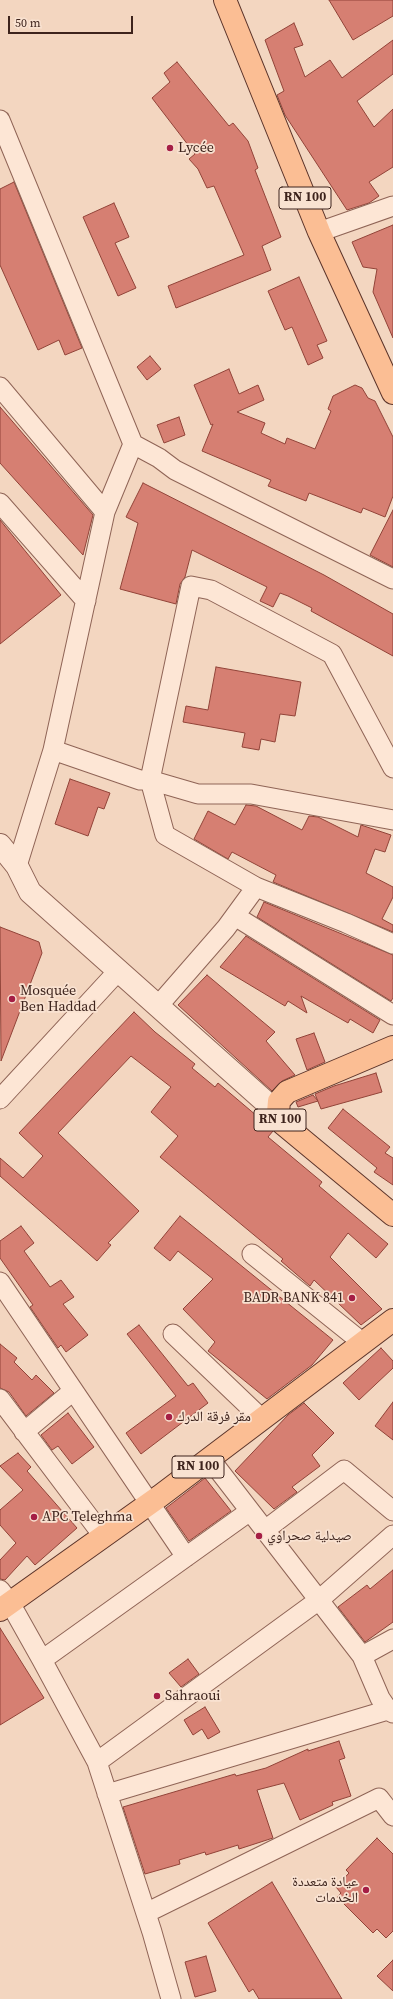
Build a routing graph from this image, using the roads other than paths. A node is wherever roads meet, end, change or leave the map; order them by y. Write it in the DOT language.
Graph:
graph roads {
  1 [pos="225,0"];
  2 [pos="0,120"];
  3 [pos="393,206"];
  4 [pos="319,232"];
  5 [pos="0,388"];
  6 [pos="393,393"];
  7 [pos="134,444"];
  8 [pos="0,503"];
  9 [pos="105,512"];
  10 [pos="393,579"];
  11 [pos="86,601"];
  12 [pos="53,750"];
  13 [pos="393,768"];
  14 [pos="150,780"];
  15 [pos="393,820"];
  16 [pos="0,845"];
  17 [pos="17,866"];
  18 [pos="256,887"];
  19 [pos="235,916"];
  20 [pos="393,944"];
  21 [pos="119,970"];
  22 [pos="158,1006"];
  23 [pos="393,1015"];
  24 [pos="393,1047"];
  25 [pos="0,1099"];
  26 [pos="278,1112"];
  27 [pos="393,1215"];
  28 [pos="252,1254"];
  29 [pos="0,1282"];
  30 [pos="393,1320"];
  31 [pos="173,1334"];
  32 [pos="363,1342"];
  33 [pos="74,1391"];
  34 [pos="0,1399"];
  35 [pos="262,1419"];
  36 [pos="24,1432"];
  37 [pos="210,1459"];
  38 [pos="150,1503"];
  39 [pos="250,1511"];
  40 [pos="393,1511"];
  41 [pos="265,1530"];
  42 [pos="393,1535"];
  43 [pos="104,1537"];
  44 [pos="186,1557"];
  45 [pos="319,1600"];
  46 [pos="3,1601"];
  47 [pos="393,1639"];
  48 [pos="362,1656"];
  49 [pos="42,1660"];
  50 [pos="391,1711"];
  51 [pos="97,1762"];
  52 [pos="107,1794"];
  53 [pos="393,1816"];
  54 [pos="146,1913"];
  55 [pos="171,1999"];
  1 -- 4 [label="main road, RN 100"];
  2 -- 7 [label="street"];
  3 -- 4 [label="street"];
  4 -- 6 [label="main road, RN 100"];
  5 -- 9 [label="street"];
  7 -- 9 [label="street"];
  7 -- 10 [label="street"];
  8 -- 11 [label="street"];
  9 -- 11 [label="street"];
  11 -- 12 [label="street"];
  12 -- 14 [label="street"];
  12 -- 17 [label="street"];
  13 -- 14 [label="street"];
  14 -- 15 [label="street"];
  14 -- 18 [label="street"];
  16 -- 17 [label="street"];
  17 -- 21 [label="street"];
  18 -- 19 [label="street"];
  18 -- 20 [label="street"];
  19 -- 22 [label="street"];
  19 -- 23 [label="street"];
  21 -- 22 [label="street"];
  21 -- 25 [label="street"];
  22 -- 26 [label="street"];
  24 -- 26 [label="main road, RN 100"];
  26 -- 27 [label="main road, RN 100"];
  28 -- 32 [label="street"];
  29 -- 33 [label="street"];
  30 -- 32 [label="main road, RN 100"];
  31 -- 35 [label="street"];
  32 -- 35 [label="main road, RN 100"];
  33 -- 36 [label="street"];
  33 -- 38 [label="street"];
  34 -- 36 [label="street"];
  35 -- 37 [label="main road, RN 100"];
  36 -- 43 [label="street"];
  37 -- 38 [label="main road, RN 100"];
  37 -- 39 [label="street"];
  38 -- 43 [label="main road, RN 100"];
  38 -- 44 [label="street"];
  39 -- 41 [label="street"];
  39 -- 44 [label="street"];
  40 -- 41 [label="street"];
  41 -- 45 [label="street"];
  42 -- 45 [label="street"];
  43 -- 46 [label="main road, RN 100"];
  44 -- 49 [label="street"];
  45 -- 48 [label="street"];
  45 -- 51 [label="street"];
  46 -- 49 [label="street"];
  47 -- 48 [label="street"];
  48 -- 50 [label="street"];
  49 -- 51 [label="street"];
  50 -- 52 [label="street"];
  51 -- 52 [label="street"];
  52 -- 54 [label="street"];
  53 -- 54 [label="street"];
  54 -- 55 [label="street"];
}
